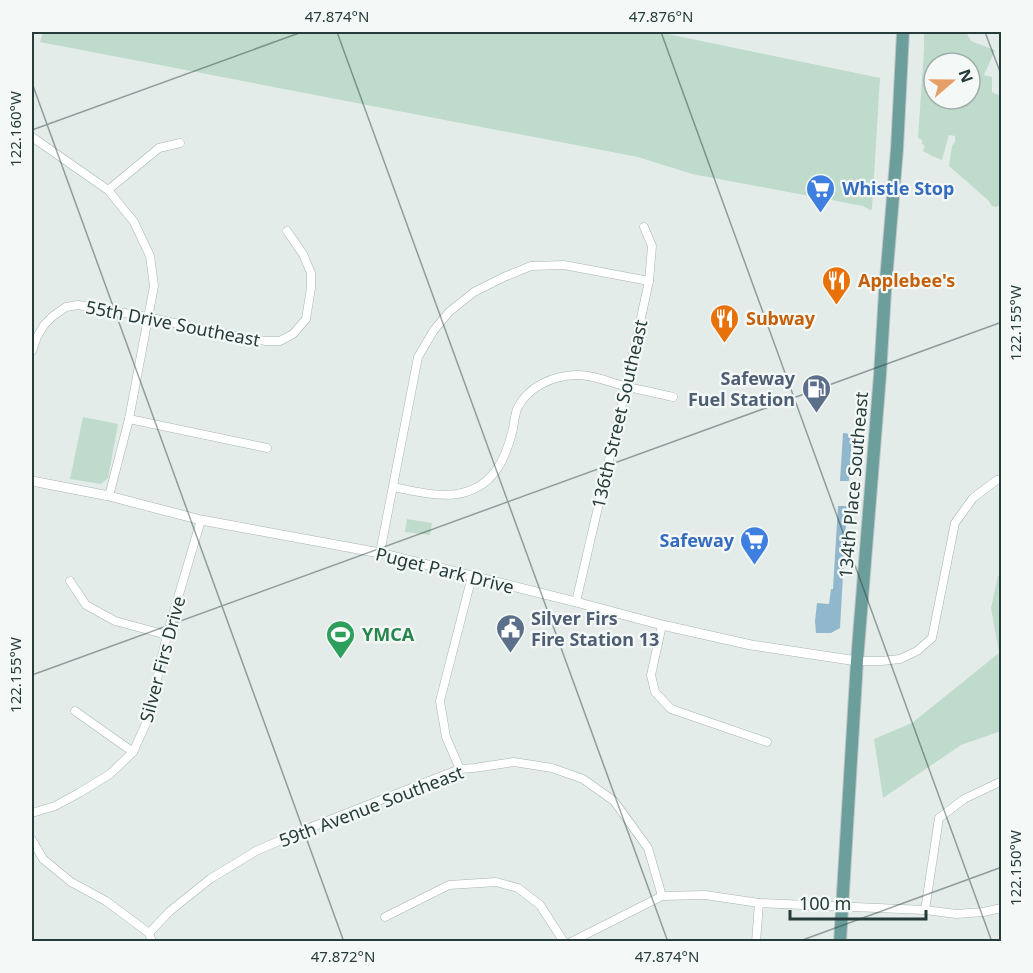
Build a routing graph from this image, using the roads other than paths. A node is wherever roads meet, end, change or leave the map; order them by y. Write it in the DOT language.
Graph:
graph roads {
  1 [pos="903,32"];
  2 [pos="32,137"];
  3 [pos="180,143"];
  4 [pos="108,190"];
  5 [pos="644,227"];
  6 [pos="287,231"];
  7 [pos="649,281"];
  8 [pos="147,317"];
  9 [pos="32,351"];
  10 [pos="626,387"];
  11 [pos="674,397"];
  12 [pos="129,419"];
  13 [pos="267,448"];
  14 [pos="1002,479"];
  15 [pos="32,481"];
  16 [pos="393,488"];
  17 [pos="109,496"];
  18 [pos="201,520"];
  19 [pos="380,554"];
  20 [pos="472,576"];
  21 [pos="70,581"];
  22 [pos="576,602"];
  23 [pos="662,626"];
  24 [pos="167,635"];
  25 [pos="857,661"];
  26 [pos="75,711"];
  27 [pos="767,742"];
  28 [pos="133,752"];
  29 [pos="460,769"];
  30 [pos="1002,781"];
  31 [pos="32,813"];
  32 [pos="32,840"];
  33 [pos="662,896"];
  34 [pos="759,903"];
  35 [pos="842,907"];
  36 [pos="1002,908"];
  37 [pos="925,910"];
  38 [pos="385,917"];
  39 [pos="149,933"];
  40 [pos="152,942"];
  41 [pos="564,942"];
  42 [pos="571,942"];
  43 [pos="756,942"];
  44 [pos="840,942"];
  1 -- 25 [label="main road, 134th Place Southeast"];
  2 -- 4 [label="street"];
  3 -- 4 [label="street"];
  4 -- 8 [label="street"];
  5 -- 7 [label="street, 136th Street Southeast"];
  6 -- 8 [label="street, 55th Drive Southeast"];
  7 -- 10 [label="street, 136th Street Southeast"];
  7 -- 16 [label="street"];
  8 -- 9 [label="street, 55th Drive Southeast"];
  8 -- 12 [label="street"];
  10 -- 11 [label="street"];
  10 -- 16 [label="street"];
  10 -- 22 [label="street, 136th Street Southeast"];
  12 -- 13 [label="street"];
  12 -- 17 [label="street"];
  14 -- 25 [label="street"];
  15 -- 17 [label="street, Puget Park Drive"];
  16 -- 19 [label="street"];
  17 -- 18 [label="street, Puget Park Drive"];
  18 -- 19 [label="street, Puget Park Drive"];
  18 -- 24 [label="street, Silver Firs Drive"];
  19 -- 20 [label="street, Puget Park Drive"];
  20 -- 22 [label="street, Puget Park Drive"];
  20 -- 29 [label="street"];
  21 -- 24 [label="street"];
  22 -- 23 [label="street, Puget Park Drive"];
  23 -- 25 [label="street, Puget Park Drive"];
  23 -- 27 [label="street"];
  24 -- 28 [label="street, Silver Firs Drive"];
  25 -- 35 [label="main road, 134th Place Southeast"];
  26 -- 28 [label="street"];
  28 -- 31 [label="street, Silver Firs Drive"];
  29 -- 33 [label="street, 59th Avenue Southeast"];
  29 -- 39 [label="street, 59th Avenue Southeast"];
  30 -- 37 [label="street"];
  32 -- 39 [label="street"];
  33 -- 34 [label="street"];
  33 -- 42 [label="street"];
  34 -- 35 [label="street"];
  34 -- 43 [label="street"];
  35 -- 37 [label="street"];
  35 -- 44 [label="main road, 134th Place Southeast"];
  36 -- 37 [label="street"];
  38 -- 41 [label="street"];
  39 -- 40 [label="street"];
}
